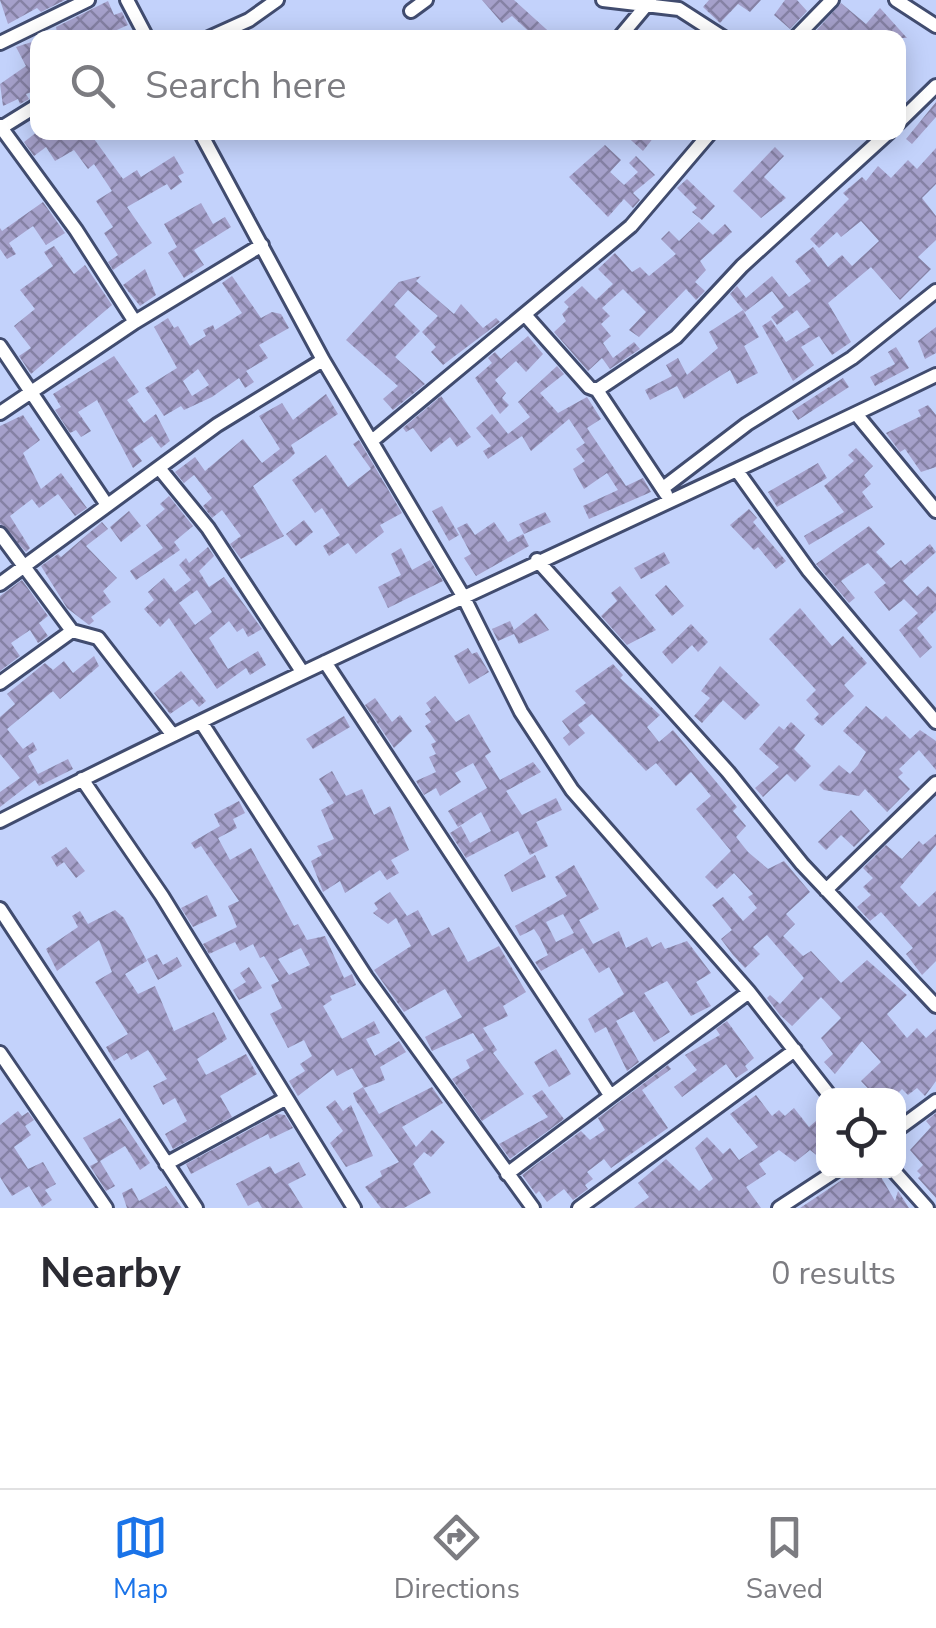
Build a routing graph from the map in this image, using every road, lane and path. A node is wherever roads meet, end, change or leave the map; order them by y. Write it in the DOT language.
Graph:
graph roads {
  1 [pos="88,0"];
  2 [pos="128,0"];
  3 [pos="277,0"];
  4 [pos="426,0"];
  5 [pos="604,0"];
  6 [pos="832,0"];
  7 [pos="896,0"];
  8 [pos="648,3"];
  9 [pos="411,11"];
  10 [pos="936,26"];
  11 [pos="144,30"];
  12 [pos="227,30"];
  13 [pos="626,30"];
  14 [pos="712,30"];
  15 [pos="804,30"];
  16 [pos="0,43"];
  17 [pos="936,86"];
  18 [pos="30,110"];
  19 [pos="906,115"];
  20 [pos="1,127"];
  21 [pos="204,140"];
  22 [pos="704,140"];
  23 [pos="879,140"];
  24 [pos="262,245"];
  25 [pos="936,291"];
  26 [pos="526,316"];
  27 [pos="135,322"];
  28 [pos="0,346"];
  29 [pos="323,360"];
  30 [pos="936,375"];
  31 [pos="596,390"];
  32 [pos="32,392"];
  33 [pos="0,414"];
  34 [pos="857,415"];
  35 [pos="373,440"];
  36 [pos="159,468"];
  37 [pos="738,472"];
  38 [pos="663,488"];
  39 [pos="670,503"];
  40 [pos="107,505"];
  41 [pos="936,511"];
  42 [pos="0,534"];
  43 [pos="537,560"];
  44 [pos="23,567"];
  45 [pos="0,584"];
  46 [pos="463,596"];
  47 [pos="72,631"];
  48 [pos="325,662"];
  49 [pos="301,670"];
  50 [pos="0,683"];
  51 [pos="201,722"];
  52 [pos="936,722"];
  53 [pos="172,734"];
  54 [pos="82,779"];
  55 [pos="936,783"];
  56 [pos="0,821"];
  57 [pos="826,890"];
  58 [pos="0,910"];
  59 [pos="749,992"];
  60 [pos="936,1006"];
  61 [pos="795,1050"];
  62 [pos="0,1052"];
  63 [pos="824,1088"];
  64 [pos="610,1094"];
  65 [pos="284,1099"];
  66 [pos="936,1101"];
  67 [pos="906,1122"];
  68 [pos="166,1164"];
  69 [pos="507,1174"];
  70 [pos="825,1178"];
  71 [pos="899,1178"];
  72 [pos="106,1208"];
  73 [pos="196,1208"];
  74 [pos="354,1208"];
  75 [pos="533,1208"];
  76 [pos="579,1208"];
  77 [pos="779,1208"];
  78 [pos="927,1208"];
  1 -- 16 [label="street"];
  2 -- 11 [label="street"];
  3 -- 12 [label="street"];
  4 -- 9 [label="street"];
  5 -- 8 [label="street"];
  6 -- 15 [label="street"];
  7 -- 10 [label="street"];
  8 -- 13 [label="street"];
  8 -- 14 [label="street"];
  17 -- 19 [label="street"];
  18 -- 20 [label="street"];
  20 -- 27 [label="street"];
  21 -- 24 [label="street"];
  22 -- 26 [label="street"];
  23 -- 31 [label="street"];
  24 -- 27 [label="street"];
  24 -- 29 [label="street"];
  25 -- 38 [label="street"];
  26 -- 31 [label="street"];
  26 -- 35 [label="street"];
  27 -- 32 [label="street"];
  28 -- 32 [label="street"];
  29 -- 35 [label="street"];
  29 -- 36 [label="street"];
  30 -- 34 [label="street"];
  31 -- 38 [label="street"];
  32 -- 33 [label="street"];
  32 -- 40 [label="street"];
  34 -- 37 [label="street"];
  34 -- 41 [label="street"];
  35 -- 46 [label="street"];
  36 -- 40 [label="street"];
  36 -- 49 [label="street"];
  37 -- 39 [label="street"];
  37 -- 52 [label="street"];
  38 -- 39 [label="street"];
  39 -- 43 [label="street"];
  40 -- 44 [label="street"];
  42 -- 44 [label="street"];
  43 -- 46 [label="street"];
  43 -- 57 [label="street"];
  44 -- 45 [label="street"];
  44 -- 47 [label="street"];
  46 -- 48 [label="street"];
  46 -- 59 [label="street"];
  47 -- 50 [label="street"];
  47 -- 53 [label="street"];
  48 -- 49 [label="street"];
  48 -- 64 [label="street"];
  49 -- 51 [label="street"];
  51 -- 53 [label="street"];
  51 -- 69 [label="street"];
  53 -- 54 [label="street"];
  54 -- 56 [label="street"];
  54 -- 65 [label="street"];
  55 -- 57 [label="street"];
  57 -- 60 [label="street"];
  58 -- 68 [label="street"];
  59 -- 61 [label="street"];
  59 -- 64 [label="street"];
  61 -- 63 [label="street"];
  61 -- 76 [label="street"];
  62 -- 72 [label="street"];
  64 -- 69 [label="street"];
  65 -- 68 [label="street"];
  65 -- 74 [label="street"];
  66 -- 67 [label="street"];
  68 -- 73 [label="street"];
  69 -- 75 [label="street"];
  70 -- 77 [label="street"];
  71 -- 78 [label="street"];
}
